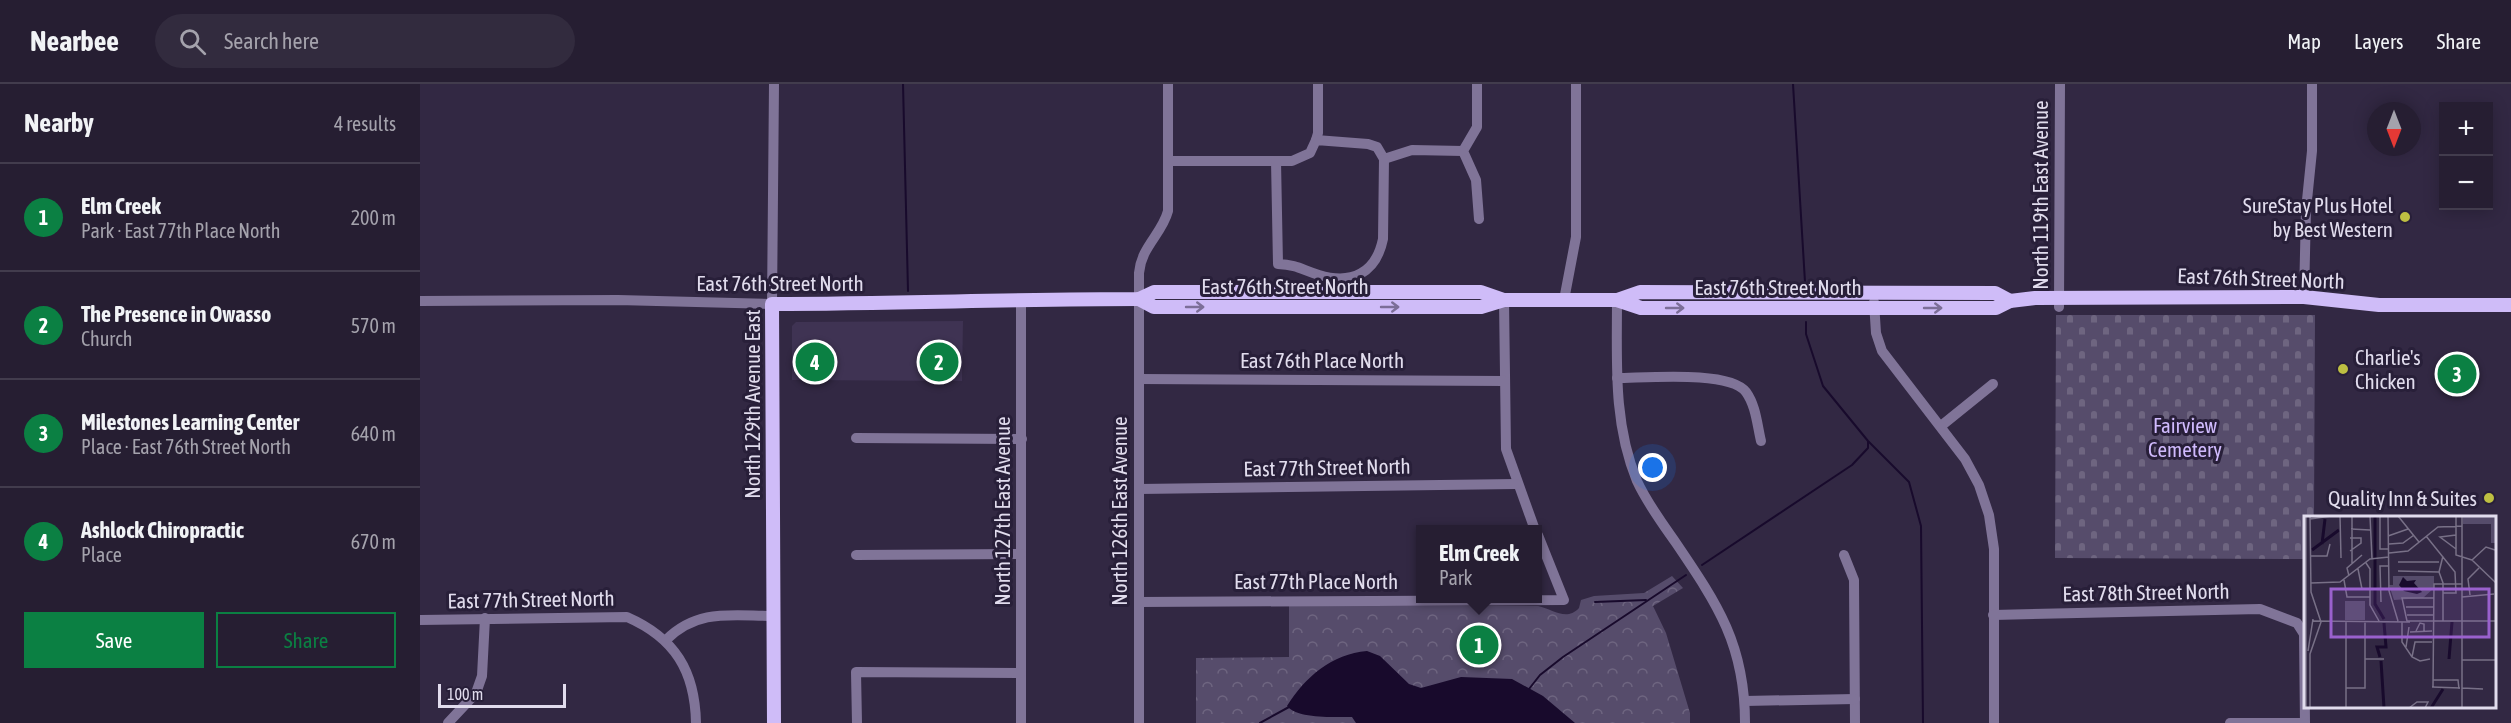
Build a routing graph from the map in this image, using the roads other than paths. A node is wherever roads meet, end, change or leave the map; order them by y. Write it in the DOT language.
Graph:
graph roads {
  1 [pos="774,84"];
  2 [pos="1168,84"];
  3 [pos="1318,84"];
  4 [pos="1477,84"];
  5 [pos="1576,84"];
  6 [pos="2060,84"];
  7 [pos="2312,84"];
  8 [pos="1316,140"];
  9 [pos="1463,151"];
  10 [pos="1384,159"];
  11 [pos="1168,161"];
  12 [pos="1276,162"];
  13 [pos="1479,219"];
  14 [pos="1874,293"];
  15 [pos="2304,297"];
  16 [pos="1139,299"];
  17 [pos="1021,300"];
  18 [pos="1504,300"];
  19 [pos="1564,300"];
  20 [pos="1617,300"];
  21 [pos="2010,300"];
  22 [pos="420,301"];
  23 [pos="2059,302"];
  24 [pos="772,304"];
  25 [pos="2511,306"];
  26 [pos="1874,308"];
  27 [pos="1617,378"];
  28 [pos="1139,379"];
  29 [pos="1505,381"];
  30 [pos="1993,384"];
  31 [pos="1941,426"];
  32 [pos="856,438"];
  33 [pos="1022,439"];
  34 [pos="1761,441"];
  35 [pos="1516,484"];
  36 [pos="1138,489"];
  37 [pos="1533,525"];
  38 [pos="1542,545"];
  39 [pos="1021,554"];
  40 [pos="856,555"];
  41 [pos="1844,555"];
  42 [pos="1542,600"];
  43 [pos="1416,601"];
  44 [pos="1139,602"];
  45 [pos="1994,615"];
  46 [pos="774,616"];
  47 [pos="485,618"];
  48 [pos="420,620"];
  49 [pos="2304,638"];
  50 [pos="666,640"];
  51 [pos="1021,673"];
  52 [pos="1855,699"];
  53 [pos="1745,701"];
  54 [pos="448,723"];
  55 [pos="696,723"];
  56 [pos="774,723"];
  57 [pos="857,723"];
  58 [pos="1021,723"];
  59 [pos="1139,723"];
  60 [pos="1745,723"];
  61 [pos="1855,723"];
  62 [pos="1994,723"];
  63 [pos="2230,723"];
  64 [pos="2305,723"];
  1 -- 24 [label="street, North 129th Avenue East"];
  2 -- 11 [label="street"];
  3 -- 8 [label="street"];
  4 -- 9 [label="street"];
  5 -- 19 [label="street"];
  6 -- 23 [label="street, North 119th East Avenue"];
  7 -- 15 [label="street"];
  8 -- 10 [label="street"];
  8 -- 12 [label="street"];
  9 -- 10 [label="street"];
  9 -- 13 [label="street"];
  10 -- 12 [label="street"];
  11 -- 12 [label="street"];
  11 -- 16 [label="street"];
  14 -- 20 [label="main road, East 76th Street North"];
  14 -- 21 [label="main road, East 76th Street North"];
  14 -- 26 [label="street"];
  15 -- 23 [label="main road, East 76th Street North"];
  15 -- 25 [label="main road, East 76th Street North"];
  16 -- 17 [label="main road, East 76th Street North"];
  16 -- 18 [label="main road, East 76th Street North"];
  16 -- 28 [label="street, North 126th East Avenue"];
  17 -- 24 [label="main road, East 76th Street North"];
  17 -- 33 [label="street, North 127th East Avenue"];
  18 -- 19 [label="main road, East 76th Street North"];
  18 -- 29 [label="street"];
  19 -- 20 [label="main road, East 76th Street North"];
  20 -- 26 [label="main road, East 76th Street North, one-way"];
  20 -- 27 [label="street"];
  21 -- 23 [label="main road, East 76th Street North"];
  26 -- 21 [label="main road, East 76th Street North, one-way"];
  22 -- 24 [label="street, East 76th Street North"];
  24 -- 46 [label="main road, North 129th Avenue East"];
  26 -- 31 [label="street"];
  27 -- 34 [label="street"];
  27 -- 53 [label="street"];
  28 -- 29 [label="street, East 76th Place North"];
  28 -- 36 [label="street, North 126th East Avenue"];
  29 -- 35 [label="street"];
  30 -- 31 [label="street"];
  31 -- 45 [label="street"];
  32 -- 33 [label="street"];
  33 -- 39 [label="street, North 127th East Avenue"];
  35 -- 36 [label="street, East 77th Street North"];
  35 -- 37 [label="street"];
  36 -- 44 [label="street, North 126th East Avenue"];
  38 -- 42 [label="street, East 77th Place North"];
  39 -- 40 [label="street"];
  39 -- 51 [label="street, North 127th East Avenue"];
  41 -- 52 [label="street"];
  43 -- 44 [label="street, East 77th Place North"];
  44 -- 59 [label="street, North 126th East Avenue"];
  45 -- 49 [label="street, East 78th Street North"];
  45 -- 62 [label="street"];
  46 -- 50 [label="street"];
  46 -- 56 [label="main road, North 129th Avenue East"];
  47 -- 48 [label="street, East 77th Street North"];
  47 -- 50 [label="street, East 77th Street North"];
  47 -- 54 [label="street"];
  50 -- 55 [label="street"];
  51 -- 57 [label="street"];
  51 -- 58 [label="street, North 127th East Avenue"];
  52 -- 53 [label="street"];
  52 -- 61 [label="street"];
  53 -- 60 [label="street"];
  63 -- 64 [label="street"];
}
